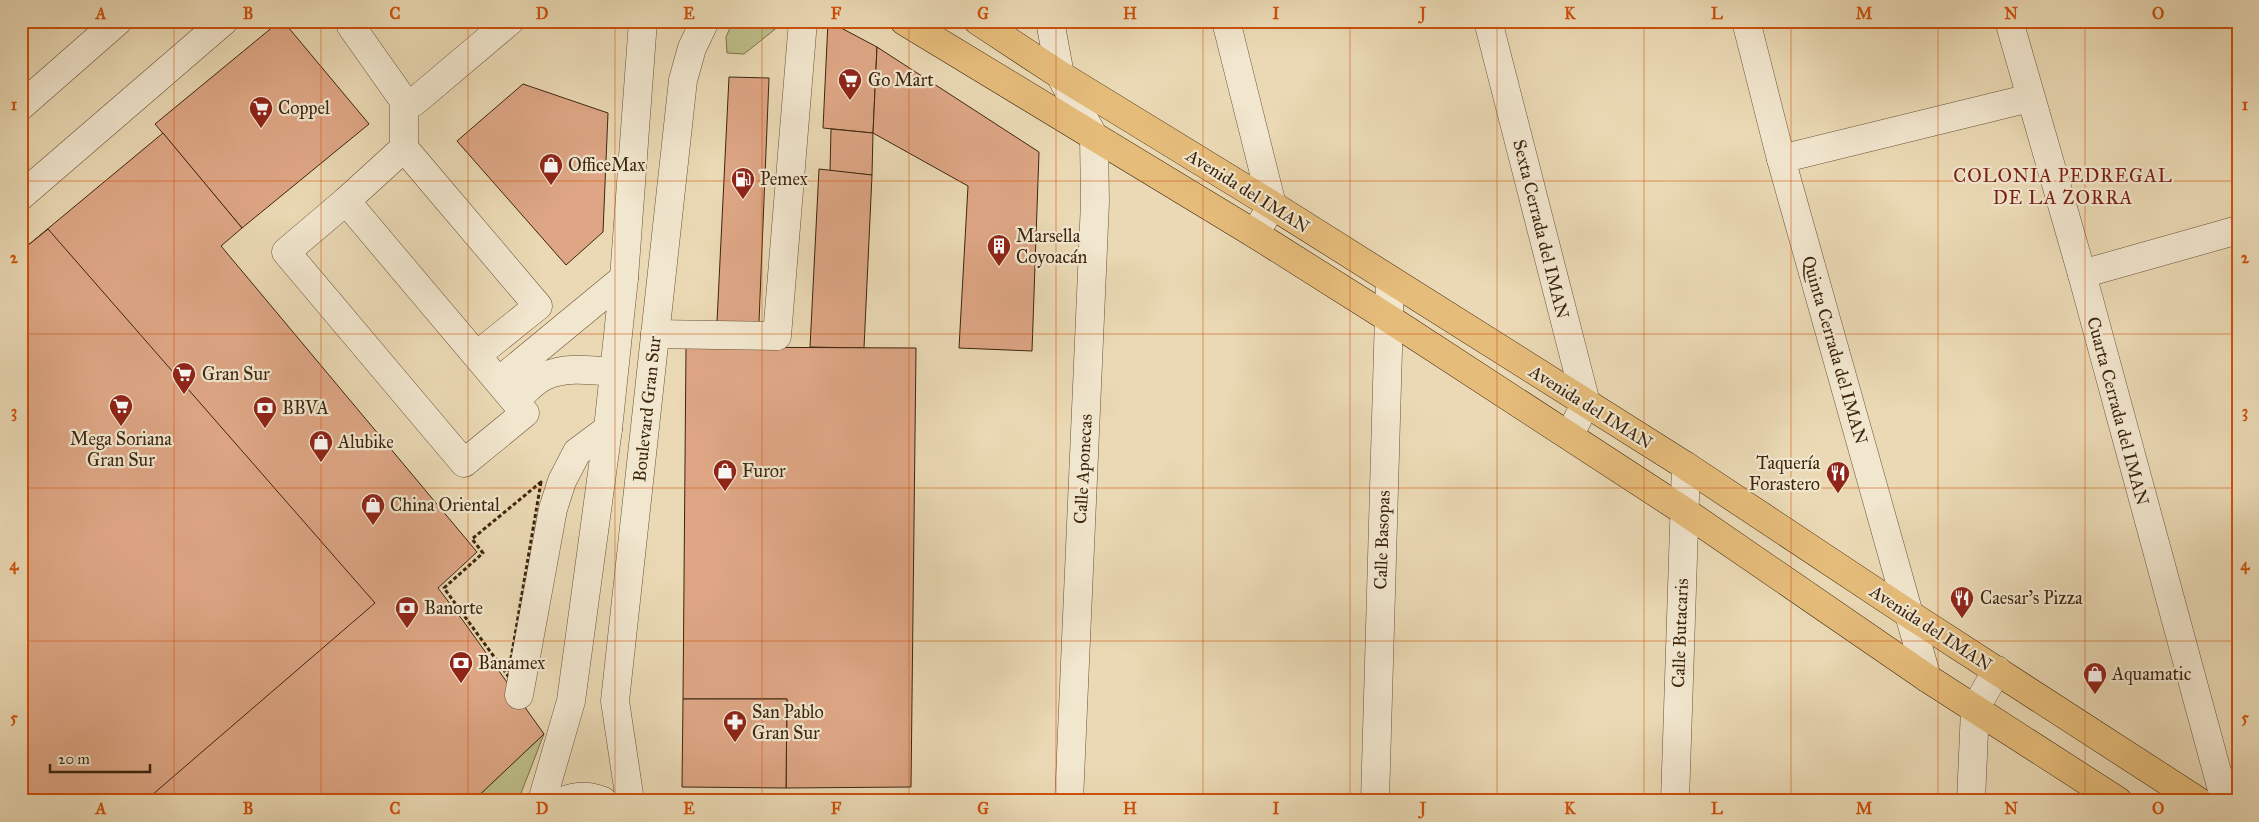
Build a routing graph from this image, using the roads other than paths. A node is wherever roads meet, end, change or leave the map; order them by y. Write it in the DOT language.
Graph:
graph roads {
  1 [pos="118,21"];
  2 [pos="224,21"];
  3 [pos="357,21"];
  4 [pos="510,21"];
  5 [pos="644,21"];
  6 [pos="705,21"];
  7 [pos="803,21"];
  8 [pos="904,21"];
  9 [pos="978,21"];
  10 [pos="1050,21"];
  11 [pos="1226,21"];
  12 [pos="1488,21"];
  13 [pos="1746,21"];
  14 [pos="2009,21"];
  15 [pos="1060,75"];
  16 [pos="2030,98"];
  17 [pos="404,101"];
  18 [pos="21,106"];
  19 [pos="1094,137"];
  20 [pos="404,148"];
  21 [pos="1781,159"];
  22 [pos="21,196"];
  23 [pos="346,201"];
  24 [pos="1272,205"];
  25 [pos="2238,230"];
  26 [pos="1255,234"];
  27 [pos="2082,274"];
  28 [pos="624,278"];
  29 [pos="1390,280"];
  30 [pos="1388,318"];
  31 [pos="655,334"];
  32 [pos="477,355"];
  33 [pos="614,372"];
  34 [pos="507,390"];
  35 [pos="1586,403"];
  36 [pos="608,429"];
  37 [pos="1570,434"];
  38 [pos="1686,466"];
  39 [pos="1684,511"];
  40 [pos="1909,614"];
  41 [pos="1997,670"];
  42 [pos="1928,678"];
  43 [pos="519,695"];
  44 [pos="1975,709"];
  45 [pos="542,801"];
  46 [pos="562,801"];
  47 [pos="602,801"];
  48 [pos="630,801"];
  49 [pos="1069,801"];
  50 [pos="1375,801"];
  51 [pos="1675,801"];
  52 [pos="1971,801"];
  53 [pos="2118,801"];
  54 [pos="2198,801"];
  55 [pos="2225,801"];
  1 -- 18 [label="street"];
  2 -- 22 [label="street"];
  3 -- 17 [label="street"];
  4 -- 17 [label="street"];
  5 -- 28 [label="street, Boulevard Gran Sur"];
  6 -- 31 [label="street, Boulevard Gran Sur"];
  7 -- 31 [label="street"];
  8 -- 19 [label="main road, Avenida del IMAN"];
  9 -- 15 [label="main road, Avenida del IMAN"];
  10 -- 15 [label="street"];
  11 -- 24 [label="street"];
  12 -- 35 [label="street, Sexta Cerrada del IMAN"];
  13 -- 21 [label="street, Quinta Cerrada del IMAN"];
  14 -- 16 [label="street, Cuarta Cerrada del IMAN"];
  15 -- 19 [label="street"];
  15 -- 24 [label="main road, Avenida del IMAN"];
  16 -- 21 [label="street"];
  16 -- 27 [label="street, Cuarta Cerrada del IMAN"];
  17 -- 20 [label="street"];
  19 -- 26 [label="main road, Avenida del IMAN"];
  19 -- 49 [label="street, Calle Aponecas"];
  20 -- 23 [label="street"];
  20 -- 32 [label="street"];
  21 -- 40 [label="street, Quinta Cerrada del IMAN"];
  23 -- 32 [label="street"];
  23 -- 34 [label="street"];
  24 -- 26 [label="street"];
  24 -- 29 [label="main road, Avenida del IMAN"];
  25 -- 27 [label="street"];
  26 -- 30 [label="main road, Avenida del IMAN"];
  27 -- 55 [label="street, Cuarta Cerrada del IMAN"];
  28 -- 33 [label="street, Boulevard Gran Sur"];
  28 -- 34 [label="street"];
  29 -- 30 [label="street, Calle Basopas"];
  29 -- 35 [label="main road, Avenida del IMAN"];
  30 -- 37 [label="main road, Avenida del IMAN"];
  30 -- 50 [label="street, Calle Basopas"];
  31 -- 48 [label="street, Boulevard Gran Sur"];
  32 -- 34 [label="street"];
  33 -- 34 [label="street"];
  33 -- 36 [label="street, Boulevard Gran Sur"];
  35 -- 37 [label="street"];
  35 -- 38 [label="main road, Avenida del IMAN"];
  36 -- 43 [label="street"];
  36 -- 45 [label="street, Boulevard Gran Sur"];
  37 -- 39 [label="main road, Avenida del IMAN"];
  38 -- 39 [label="street, Calle Butacaris"];
  38 -- 40 [label="main road, Avenida del IMAN"];
  39 -- 42 [label="main road, Avenida del IMAN"];
  39 -- 51 [label="street, Calle Butacaris"];
  40 -- 41 [label="main road, Avenida del IMAN"];
  40 -- 42 [label="street, Quinta Cerrada del IMAN"];
  41 -- 44 [label="street"];
  41 -- 54 [label="main road, Avenida del IMAN"];
  42 -- 44 [label="main road, Avenida del IMAN"];
  44 -- 52 [label="street"];
  44 -- 53 [label="main road, Avenida del IMAN"];
  46 -- 47 [label="street"];
}
